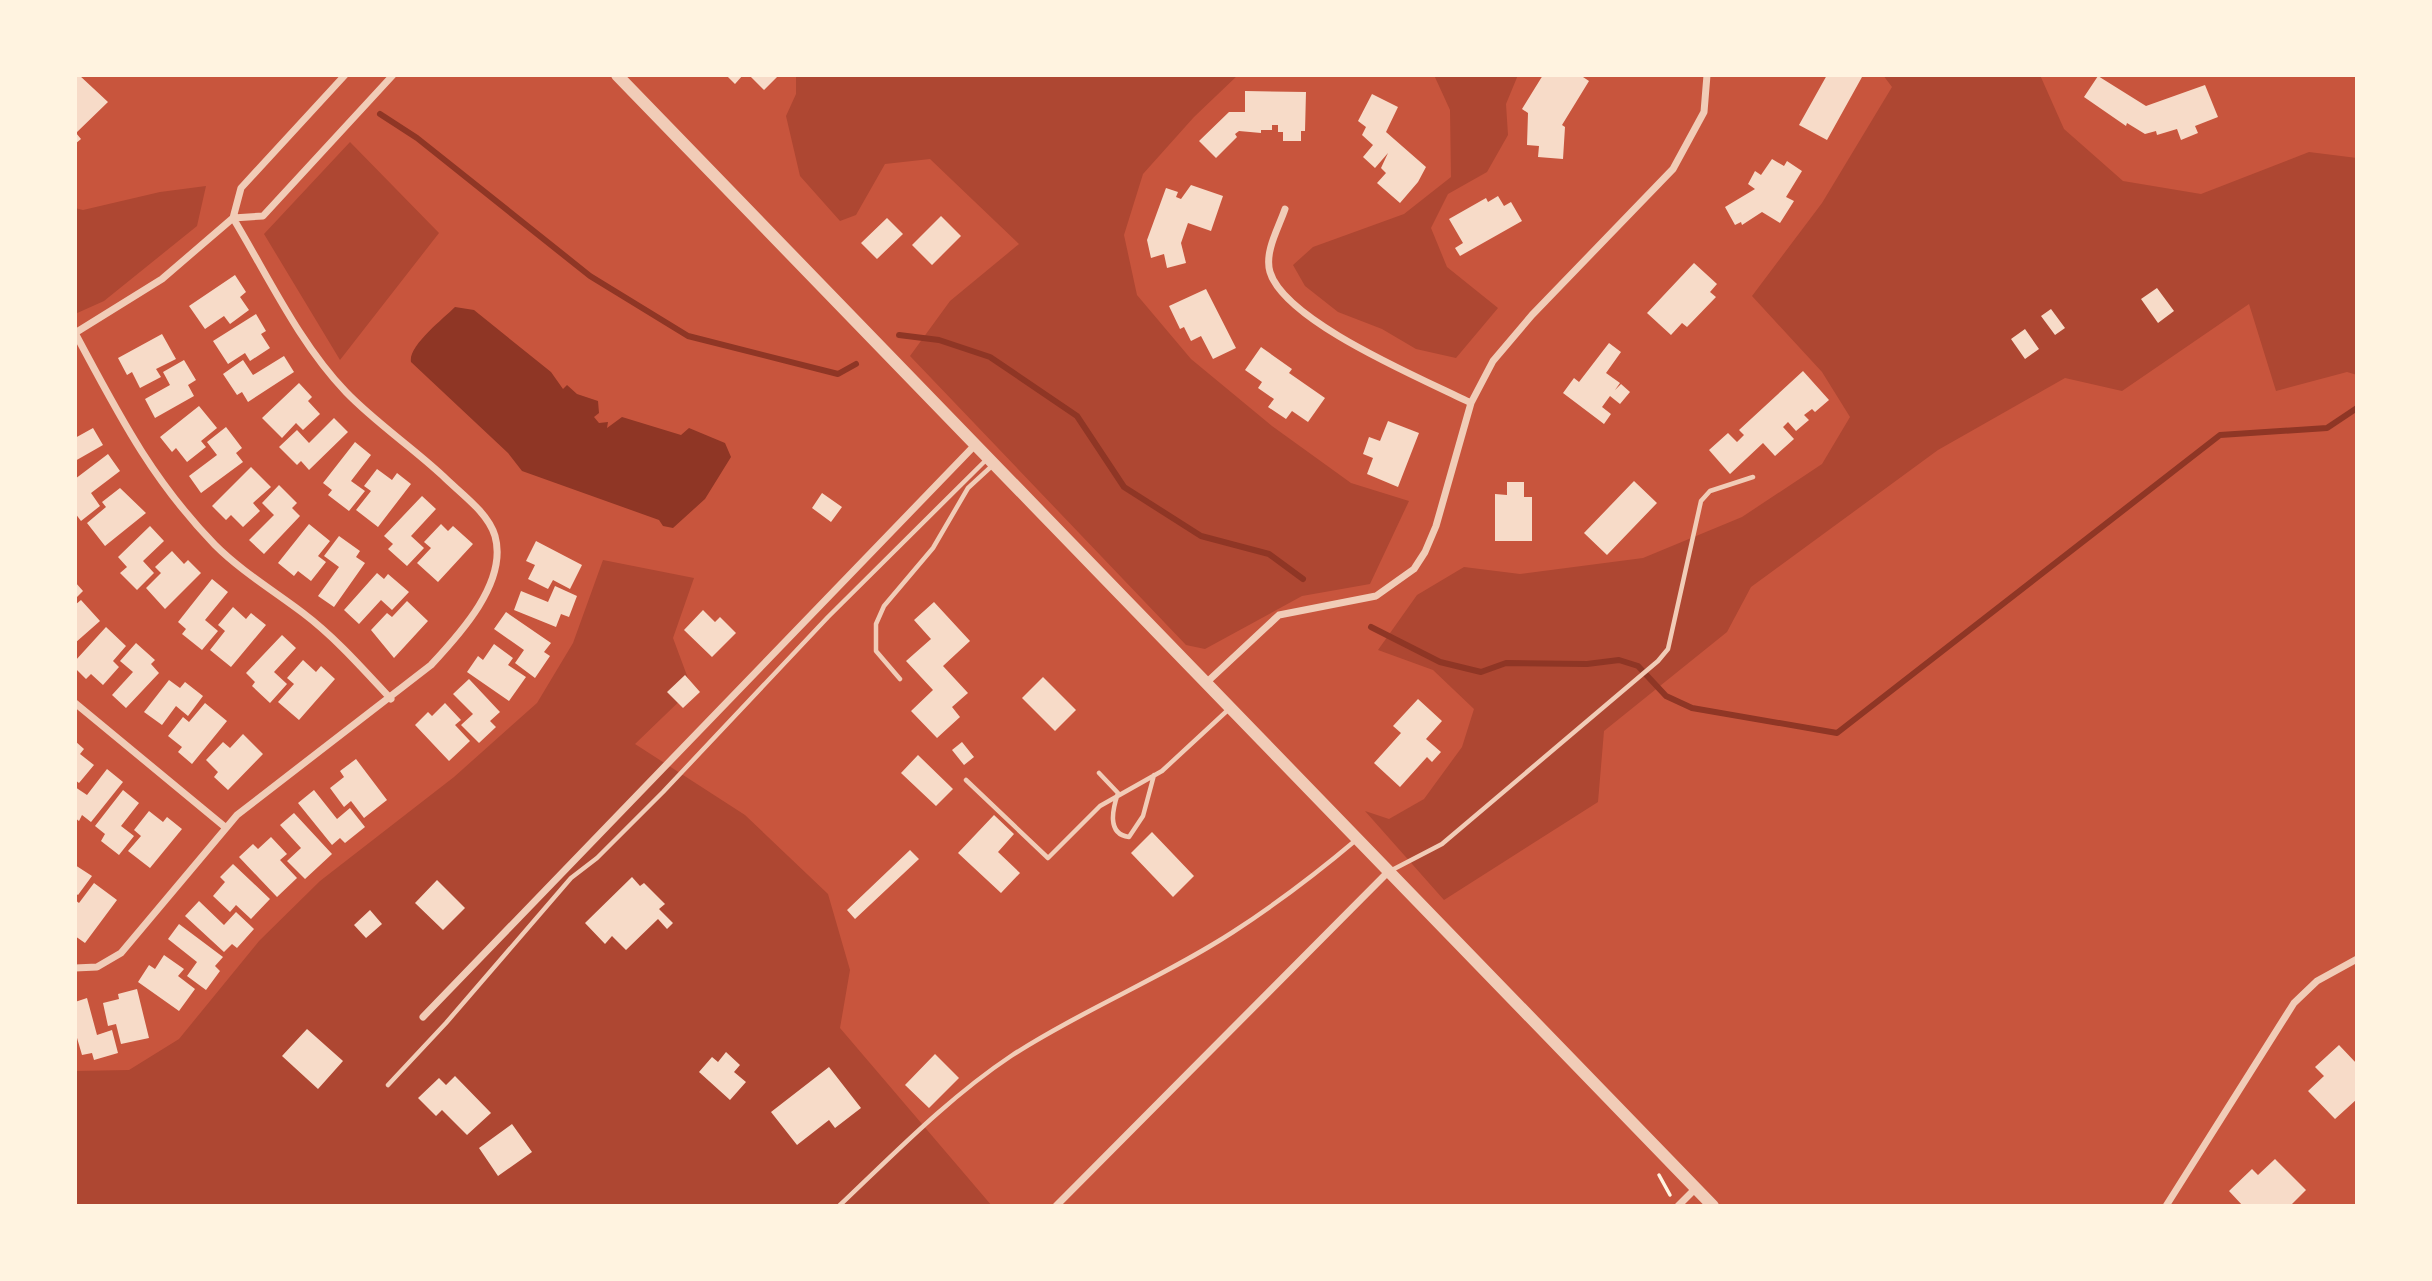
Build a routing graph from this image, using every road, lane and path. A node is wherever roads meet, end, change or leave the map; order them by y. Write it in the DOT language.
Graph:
graph roads {
  1 [pos="345,75"];
  2 [pos="393,75"];
  3 [pos="617,75"];
  4 [pos="1707,75"];
  5 [pos="1285,209"];
  6 [pos="233,218"];
  7 [pos="75,333"];
  8 [pos="1471,403"];
  9 [pos="975,444"];
  10 [pos="991,461"];
  11 [pos="1753,477"];
  12 [pos="900,679"];
  13 [pos="1206,683"];
  14 [pos="391,699"];
  15 [pos="75,703"];
  16 [pos="1230,708"];
  17 [pos="1100,773"];
  18 [pos="1154,774"];
  19 [pos="965,780"];
  20 [pos="1118,793"];
  21 [pos="225,827"];
  22 [pos="1356,839"];
  23 [pos="1388,872"];
  24 [pos="2357,959"];
  25 [pos="75,968"];
  26 [pos="423,1017"];
  27 [pos="388,1085"];
  28 [pos="1696,1188"];
  29 [pos="839,1206"];
  30 [pos="1056,1206"];
  31 [pos="1678,1206"];
  32 [pos="1713,1206"];
  33 [pos="2166,1206"];
  1 -- 6 [label="street"];
  2 -- 6 [label="street"];
  3 -- 9 [label="street"];
  4 -- 8 [label="street"];
  5 -- 8 [label="street"];
  6 -- 7 [label="street"];
  6 -- 14 [label="street"];
  7 -- 14 [label="street"];
  8 -- 13 [label="street"];
  9 -- 10 [label="street"];
  9 -- 26 [label="street"];
  10 -- 12 [label="lane"];
  10 -- 13 [label="street"];
  10 -- 27 [label="lane"];
  11 -- 23 [label="lane"];
  13 -- 16 [label="street"];
  14 -- 21 [label="street"];
  15 -- 21 [label="street"];
  16 -- 18 [label="lane"];
  16 -- 22 [label="street"];
  17 -- 20 [label="lane"];
  18 -- 20 [label="lane"];
  18 -- 20 [label="lane"];
  19 -- 20 [label="lane"];
  21 -- 25 [label="street"];
  22 -- 23 [label="street"];
  22 -- 29 [label="lane"];
  23 -- 28 [label="street"];
  23 -- 30 [label="street"];
  24 -- 33 [label="street"];
  28 -- 31 [label="street"];
  28 -- 32 [label="street"];
}
